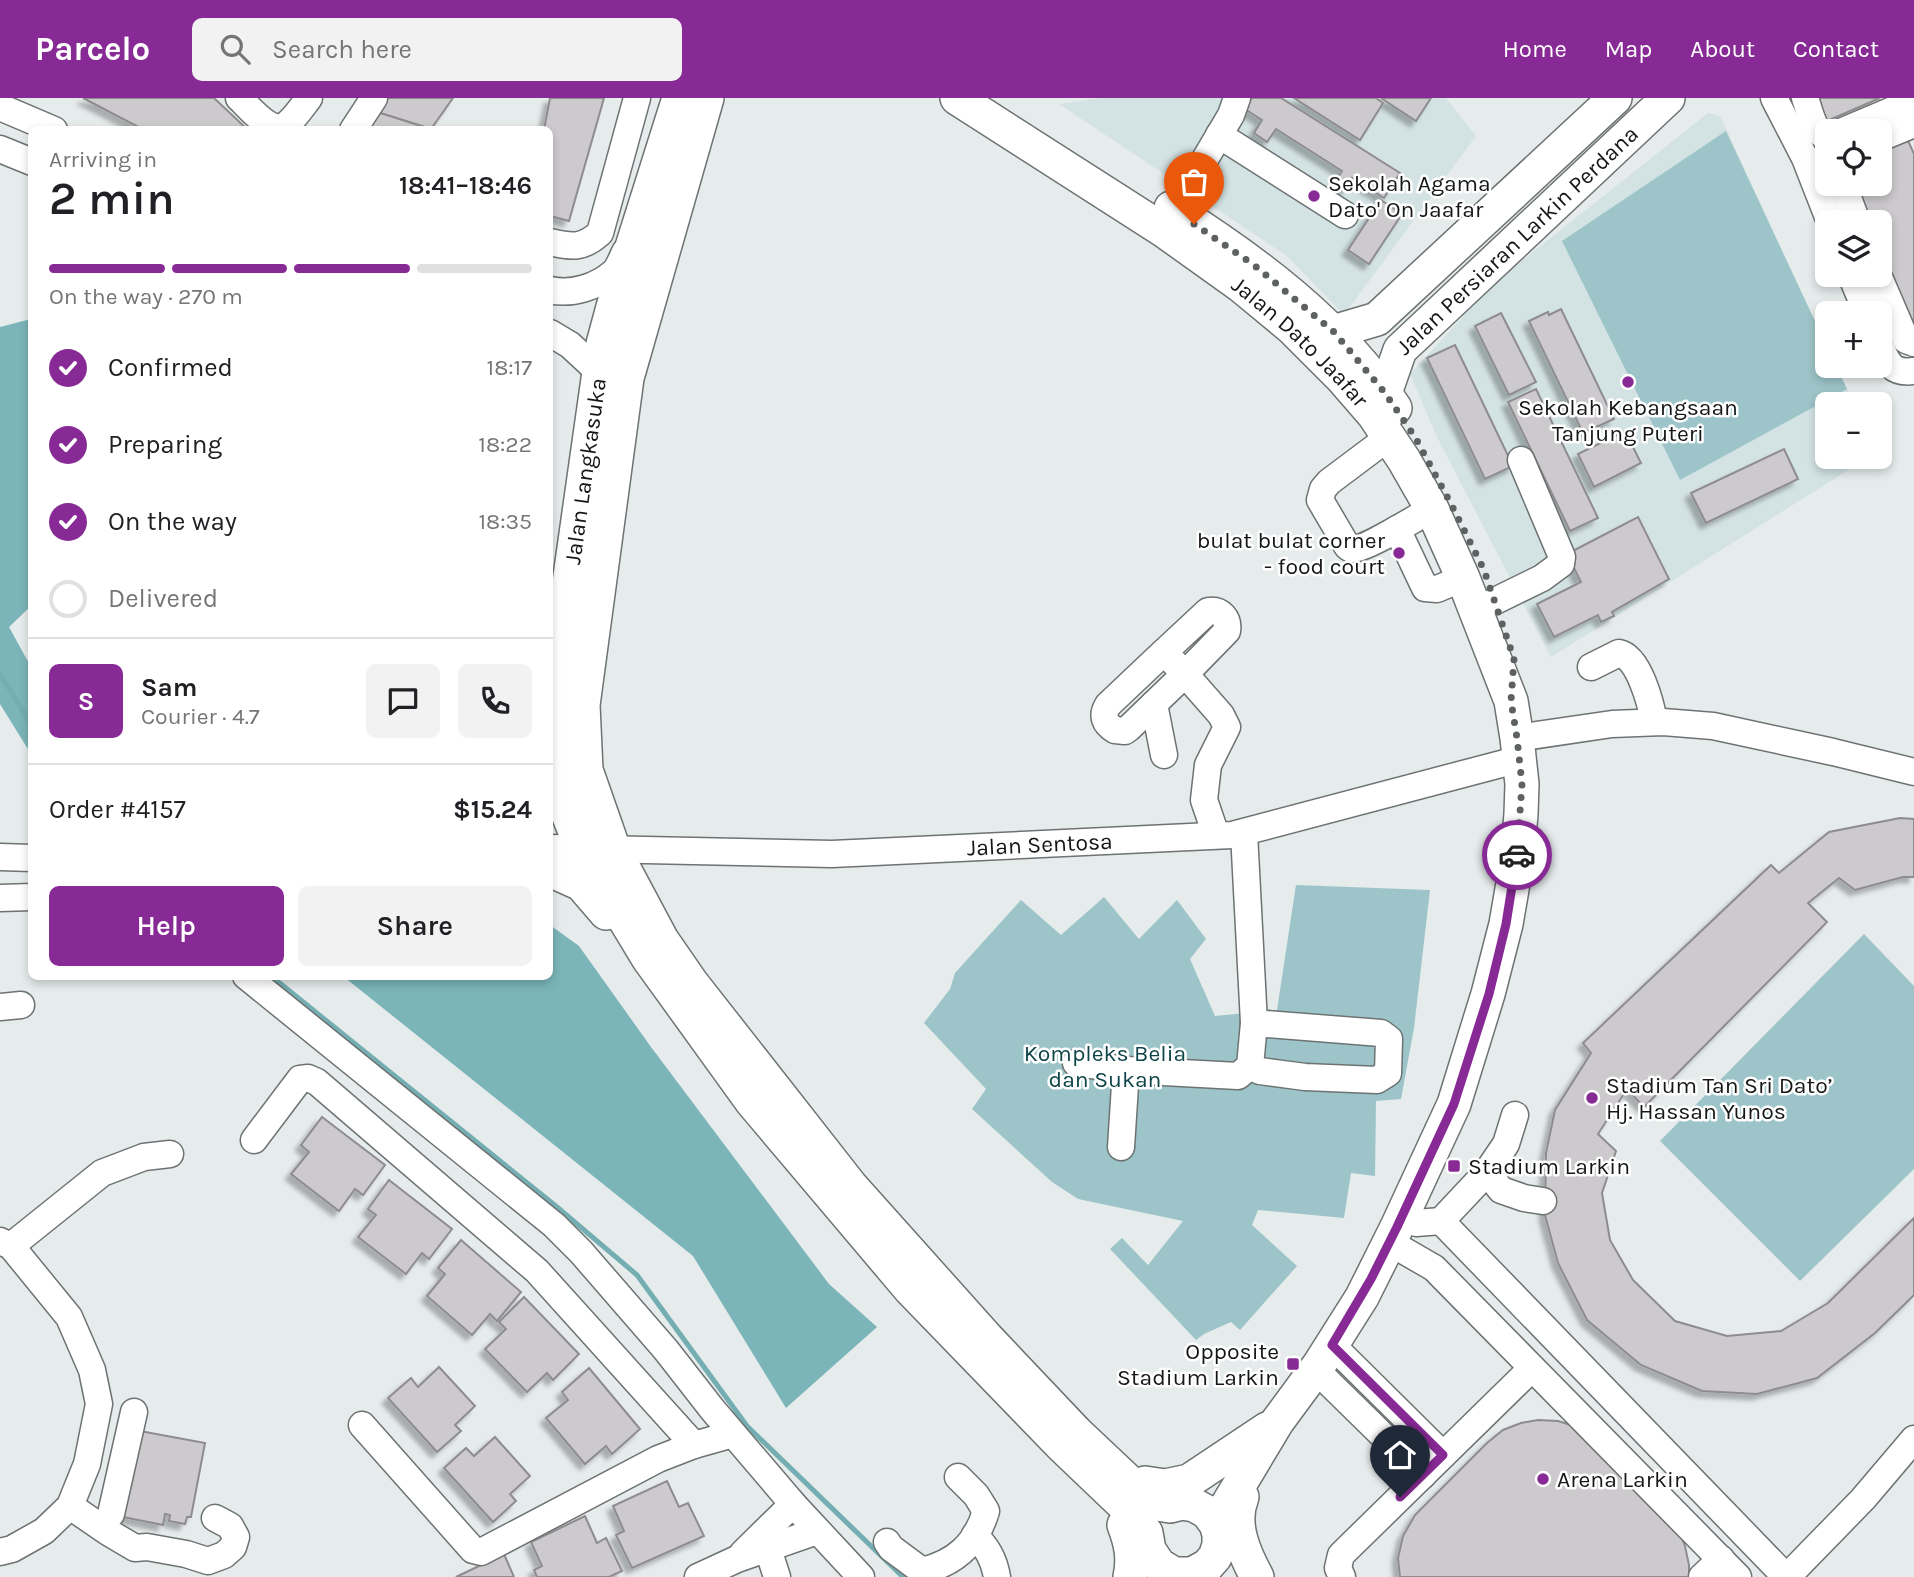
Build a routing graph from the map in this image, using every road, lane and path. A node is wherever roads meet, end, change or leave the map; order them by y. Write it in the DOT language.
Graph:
graph roads {
  1 [pos="239,98"];
  2 [pos="309,98"];
  3 [pos="374,98"];
  4 [pos="637,98"];
  5 [pos="679,98"];
  6 [pos="707,98"];
  7 [pos="957,98"];
  8 [pos="998,98"];
  9 [pos="1237,98"];
  10 [pos="1615,98"];
  11 [pos="1668,98"];
  12 [pos="1774,98"];
  13 [pos="1805,98"];
  14 [pos="1914,101"];
  15 [pos="0,107"];
  16 [pos="1870,119"];
  17 [pos="1914,124"];
  18 [pos="45,126"];
  19 [pos="270,126"];
  20 [pos="284,126"];
  21 [pos="356,126"];
  22 [pos="1815,126"];
  23 [pos="1892,133"];
  24 [pos="1219,135"];
  25 [pos="0,149"];
  26 [pos="28,160"];
  27 [pos="1175,210"];
  28 [pos="1825,210"];
  29 [pos="1345,215"];
  30 [pos="641,222"];
  31 [pos="553,243"];
  32 [pos="1883,287"];
  33 [pos="553,290"];
  34 [pos="1334,332"];
  35 [pos="553,335"];
  36 [pos="1914,343"];
  37 [pos="1892,366"];
  38 [pos="598,371"];
  39 [pos="1914,372"];
  40 [pos="1385,393"];
  41 [pos="1389,437"];
  42 [pos="1521,460"];
  43 [pos="1432,509"];
  44 [pos="1397,529"];
  45 [pos="1463,578"];
  46 [pos="1495,601"];
  47 [pos="1164,652"];
  48 [pos="1591,667"];
  49 [pos="1185,674"];
  50 [pos="553,698"];
  51 [pos="1511,701"];
  52 [pos="1154,704"];
  53 [pos="1654,722"];
  54 [pos="553,743"];
  55 [pos="1519,748"];
  56 [pos="1164,755"];
  57 [pos="1914,772"];
  58 [pos="1244,833"];
  59 [pos="1216,835"];
  60 [pos="553,848"];
  61 [pos="598,849"];
  62 [pos="0,858"];
  63 [pos="28,858"];
  64 [pos="553,871"];
  65 [pos="28,897"];
  66 [pos="0,898"];
  67 [pos="648,958"];
  68 [pos="251,980"];
  69 [pos="1254,1023"];
  70 [pos="1076,1063"];
  71 [pos="1250,1066"];
  72 [pos="1126,1070"];
  73 [pos="1515,1115"];
  74 [pos="254,1140"];
  75 [pos="1121,1147"];
  76 [pos="170,1154"];
  77 [pos="1487,1172"];
  78 [pos="1543,1201"];
  79 [pos="1441,1221"];
  80 [pos="1396,1229"];
  81 [pos="6,1244"];
  82 [pos="1324,1357"];
  83 [pos="1532,1368"];
  84 [pos="712,1409"];
  85 [pos="134,1412"];
  86 [pos="362,1425"];
  87 [pos="1271,1431"];
  88 [pos="733,1434"];
  89 [pos="1068,1438"];
  90 [pos="690,1439"];
  91 [pos="1914,1439"];
  92 [pos="1443,1455"];
  93 [pos="1423,1475"];
  94 [pos="958,1478"];
  95 [pos="793,1504"];
  96 [pos="70,1506"];
  97 [pos="111,1514"];
  98 [pos="215,1518"];
  99 [pos="1200,1520"];
  100 [pos="817,1531"];
  101 [pos="975,1535"];
  102 [pos="887,1542"];
  103 [pos="768,1549"];
  104 [pos="0,1552"];
  105 [pos="1146,1553"];
  106 [pos="737,1559"];
  107 [pos="1721,1571"];
  108 [pos="1195,1575"];
  109 [pos="698,1577"];
  110 [pos="777,1577"];
  111 [pos="861,1577"];
  112 [pos="996,1577"];
  113 [pos="1130,1577"];
  114 [pos="1245,1577"];
  115 [pos="1257,1577"];
  116 [pos="1342,1577"];
  117 [pos="1786,1577"];
  1 -- 19 [label="street"];
  2 -- 20 [label="street"];
  3 -- 21 [label="street"];
  4 -- 31 [label="street"];
  5 -- 30 [label="main road, Jalan Langkasuka"];
  6 -- 61 [label="main road"];
  7 -- 41 [label="main road, Jalan Dato Jaafar"];
  8 -- 27 [label="main road, Jalan Dato Jaafar"];
  9 -- 24 [label="street"];
  10 -- 34 [label="main road, Jalan Persiaran Larkin Perdana"];
  11 -- 40 [label="main road, Jalan Persiaran Larkin Perdana"];
  12 -- 28 [label="street"];
  13 -- 22 [label="street"];
  14 -- 16 [label="street"];
  15 -- 18 [label="street"];
  17 -- 23 [label="street"];
  24 -- 27 [label="street"];
  24 -- 29 [label="street"];
  25 -- 26 [label="street"];
  27 -- 34 [label="main road, Jalan Dato Jaafar"];
  30 -- 33 [label="street"];
  30 -- 38 [label="main road, Jalan Langkasuka"];
  32 -- 36 [label="street"];
  34 -- 40 [label="main road, Jalan Dato Jaafar"];
  35 -- 38 [label="street"];
  37 -- 39 [label="street"];
  38 -- 50 [label="main road, Jalan Langkasuka"];
  40 -- 46 [label="main road, Jalan Dato Jaafar"];
  41 -- 43 [label="main road, Jalan Dato Jaafar"];
  41 -- 44 [label="street"];
  42 -- 46 [label="street"];
  43 -- 44 [label="street"];
  43 -- 45 [label="main road, Jalan Dato Jaafar"];
  44 -- 45 [label="street"];
  45 -- 51 [label="main road, Jalan Dato Jaafar"];
  46 -- 51 [label="main road, Jalan Dato Jaafar"];
  47 -- 49 [label="street"];
  47 -- 49 [label="street"];
  47 -- 52 [label="street"];
  48 -- 53 [label="street"];
  49 -- 52 [label="street"];
  49 -- 59 [label="street"];
  51 -- 55 [label="main road, Jalan Dato Jaafar"];
  52 -- 56 [label="street"];
  53 -- 55 [label="street, Jalan Sentosa"];
  53 -- 57 [label="street, Jalan Sentosa"];
  54 -- 61 [label="main road, Jalan Langkasuka"];
  55 -- 58 [label="street, Jalan Sentosa"];
  55 -- 80 [label="main road, Jalan Dato Jaafar"];
  58 -- 59 [label="street, Jalan Sentosa"];
  58 -- 69 [label="street"];
  59 -- 61 [label="street, Jalan Sentosa"];
  60 -- 61 [label="street, Jalan Sentosa"];
  61 -- 67 [label="main road"];
  61 -- 89 [label="main road"];
  62 -- 63 [label="street"];
  64 -- 67 [label="main road"];
  65 -- 66 [label="street"];
  67 -- 89 [label="main road"];
  68 -- 84 [label="street"];
  69 -- 71 [label="street"];
  69 -- 71 [label="street"];
  70 -- 72 [label="street"];
  71 -- 72 [label="street"];
  72 -- 75 [label="street"];
  73 -- 77 [label="street"];
  74 -- 90 [label="street"];
  76 -- 81 [label="street"];
  77 -- 78 [label="street"];
  77 -- 79 [label="street"];
  79 -- 80 [label="street"];
  79 -- 117 [label="street"];
  80 -- 82 [label="main road, Jalan Dato Jaafar"];
  80 -- 83 [label="street"];
  81 -- 96 [label="street"];
  82 -- 87 [label="main road, Jalan Dato Jaafar"];
  82 -- 92 [label="street"];
  82 -- 93 [label="street"];
  83 -- 92 [label="street"];
  83 -- 107 [label="street"];
  84 -- 88 [label="street"];
  84 -- 90 [label="street"];
  85 -- 97 [label="street"];
  86 -- 90 [label="street"];
  87 -- 89 [label="main road"];
  87 -- 99 [label="main road, Jalan Dato Jaafar"];
  87 -- 115 [label="main road"];
  88 -- 90 [label="street"];
  88 -- 95 [label="street"];
  89 -- 99 [label="main road"];
  89 -- 105 [label="main road"];
  89 -- 113 [label="main road"];
  91 -- 117 [label="street"];
  92 -- 93 [label="street"];
  93 -- 116 [label="street"];
  94 -- 101 [label="street"];
  95 -- 100 [label="street"];
  95 -- 106 [label="street"];
  96 -- 98 [label="street"];
  96 -- 104 [label="street"];
  99 -- 105 [label="main road"];
  99 -- 108 [label="main road"];
  99 -- 114 [label="street"];
  100 -- 103 [label="street"];
  100 -- 111 [label="street"];
  101 -- 102 [label="street"];
  101 -- 112 [label="street"];
  103 -- 106 [label="street"];
  103 -- 110 [label="street"];
  105 -- 108 [label="main road"];
  106 -- 109 [label="street"];
}
